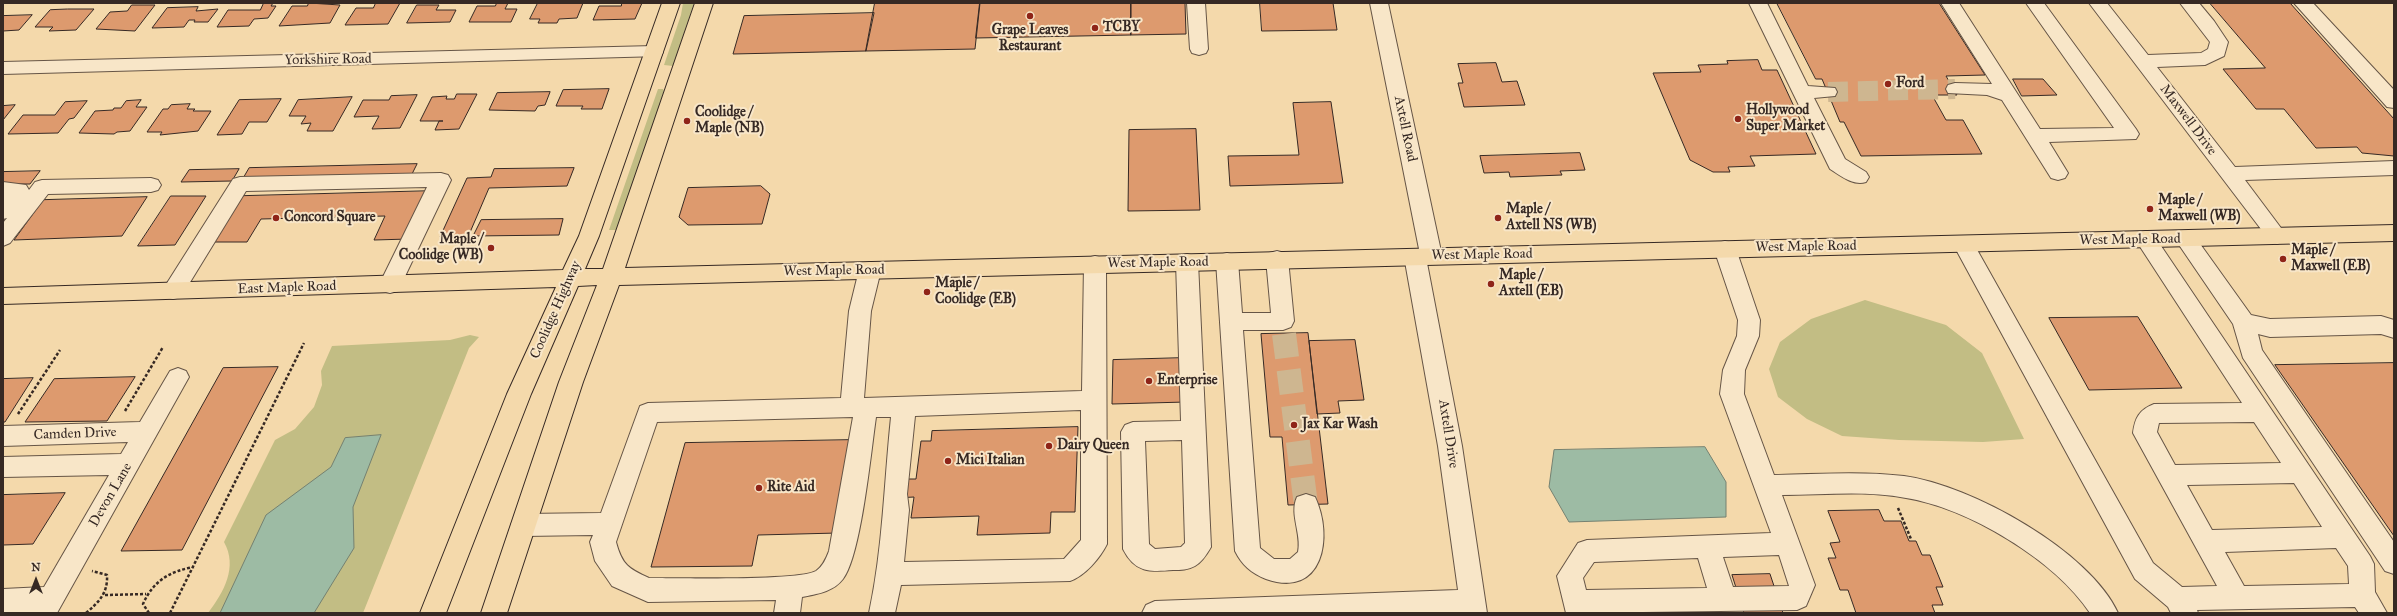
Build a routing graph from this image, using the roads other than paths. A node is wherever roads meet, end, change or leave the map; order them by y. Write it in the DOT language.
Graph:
graph roads {
  1 [pos="671,3"];
  2 [pos="704,3"];
  3 [pos="1196,3"];
  4 [pos="1379,3"];
  5 [pos="1758,3"];
  6 [pos="1950,3"];
  7 [pos="2035,3"];
  8 [pos="2098,3"];
  9 [pos="2189,3"];
  10 [pos="2303,3"];
  11 [pos="1199,49"];
  12 [pos="654,52"];
  13 [pos="2143,61"];
  14 [pos="3,68"];
  15 [pos="679,78"];
  16 [pos="646,79"];
  17 [pos="1955,89"];
  18 [pos="1801,92"];
  19 [pos="1828,92"];
  20 [pos="2009,96"];
  21 [pos="2394,102"];
  22 [pos="2035,136"];
  23 [pos="2394,168"];
  24 [pos="2058,173"];
  25 [pos="2229,174"];
  26 [pos="1859,177"];
  27 [pos="151,185"];
  28 [pos="3,190"];
  29 [pos="3,212"];
  30 [pos="2394,233"];
  31 [pos="2277,236"];
  32 [pos="3,238"];
  33 [pos="2146,239"];
  34 [pos="2186,239"];
  35 [pos="1964,244"];
  36 [pos="1724,249"];
  37 [pos="1423,256"];
  38 [pos="1277,260"];
  39 [pos="1227,261"];
  40 [pos="1187,262"];
  41 [pos="1095,264"];
  42 [pos="870,270"];
  43 [pos="611,277"];
  44 [pos="570,279"];
  45 [pos="390,285"];
  46 [pos="173,291"];
  47 [pos="3,296"];
  48 [pos="1231,322"];
  49 [pos="2244,322"];
  50 [pos="2394,329"];
  51 [pos="178,377"];
  52 [pos="1093,400"];
  53 [pos="904,407"];
  54 [pos="859,408"];
  55 [pos="2260,412"];
  56 [pos="1193,430"];
  57 [pos="147,432"];
  58 [pos="3,436"];
  59 [pos="129,464"];
  60 [pos="3,467"];
  61 [pos="2301,474"];
  62 [pos="2169,475"];
  63 [pos="1766,486"];
  64 [pos="1306,505"];
  65 [pos="610,524"];
  66 [pos="524,525"];
  67 [pos="2343,537"];
  68 [pos="2206,541"];
  69 [pos="1788,544"];
  70 [pos="1707,547"];
  71 [pos="2394,563"];
  72 [pos="890,574"];
  73 [pos="2237,598"];
  74 [pos="1724,599"];
  75 [pos="3,601"];
  76 [pos="788,601"];
  77 [pos="2368,604"];
  78 [pos="47,606"];
  79 [pos="2181,606"];
  80 [pos="1473,607"];
  81 [pos="1578,608"];
  82 [pos="435,611"];
  83 [pos="494,613"];
  84 [pos="882,613"];
  85 [pos="1156,613"];
  86 [pos="2105,613"];
  1 -- 12 [label="main road, Coolidge Highway"];
  2 -- 15 [label="main road"];
  3 -- 11 [label="street"];
  4 -- 37 [label="street, Axtell Road"];
  5 -- 18 [label="street"];
  6 -- 20 [label="street"];
  7 -- 22 [label="street"];
  8 -- 13 [label="street, Maxwell Drive"];
  9 -- 13 [label="street"];
  10 -- 21 [label="street"];
  12 -- 14 [label="street, Yorkshire Road"];
  12 -- 16 [label="main road, Coolidge Highway"];
  13 -- 25 [label="street, Maxwell Drive"];
  15 -- 16 [label="main road"];
  15 -- 43 [label="main road"];
  16 -- 44 [label="main road, Coolidge Highway"];
  17 -- 20 [label="street"];
  18 -- 19 [label="street"];
  18 -- 26 [label="street"];
  20 -- 22 [label="street"];
  22 -- 24 [label="street"];
  23 -- 25 [label="street"];
  25 -- 31 [label="street, Maxwell Drive"];
  27 -- 32 [label="street"];
  28 -- 29 [label="street"];
  30 -- 31 [label="main road, West Maple Road"];
  31 -- 34 [label="main road, West Maple Road"];
  33 -- 34 [label="main road, West Maple Road"];
  33 -- 35 [label="main road, West Maple Road"];
  33 -- 55 [label="street"];
  34 -- 49 [label="street"];
  35 -- 36 [label="main road, West Maple Road"];
  35 -- 79 [label="street"];
  36 -- 37 [label="main road, West Maple Road"];
  36 -- 63 [label="street"];
  37 -- 38 [label="main road, West Maple Road"];
  37 -- 80 [label="street, Axtell Drive"];
  38 -- 39 [label="main road, West Maple Road"];
  38 -- 48 [label="street"];
  39 -- 40 [label="main road, West Maple Road"];
  39 -- 48 [label="street"];
  40 -- 41 [label="main road, West Maple Road"];
  40 -- 56 [label="street"];
  41 -- 42 [label="main road, West Maple Road"];
  41 -- 52 [label="street"];
  42 -- 43 [label="main road, West Maple Road"];
  42 -- 54 [label="street"];
  43 -- 44 [label="main road, West Maple Road"];
  43 -- 66 [label="main road"];
  44 -- 45 [label="main road, East Maple Road"];
  44 -- 82 [label="main road, Coolidge Highway"];
  45 -- 46 [label="main road, East Maple Road"];
  45 -- 46 [label="street"];
  46 -- 47 [label="main road, East Maple Road"];
  48 -- 64 [label="street"];
  49 -- 50 [label="street"];
  49 -- 71 [label="street"];
  51 -- 57 [label="street, Devon Lane"];
  52 -- 53 [label="street"];
  52 -- 72 [label="street"];
  53 -- 54 [label="street"];
  53 -- 72 [label="street"];
  54 -- 65 [label="street"];
  54 -- 76 [label="street"];
  55 -- 61 [label="street"];
  55 -- 62 [label="street"];
  56 -- 56 [label="street"];
  57 -- 58 [label="street, Camden Drive"];
  57 -- 59 [label="street, Devon Lane"];
  59 -- 60 [label="street"];
  59 -- 78 [label="street, Devon Lane"];
  61 -- 62 [label="street"];
  61 -- 67 [label="street"];
  62 -- 68 [label="street"];
  63 -- 69 [label="street"];
  63 -- 86 [label="street"];
  65 -- 66 [label="street"];
  65 -- 76 [label="street"];
  66 -- 83 [label="main road"];
  67 -- 68 [label="street"];
  67 -- 77 [label="street"];
  68 -- 73 [label="street"];
  69 -- 70 [label="street"];
  69 -- 74 [label="street"];
  70 -- 74 [label="street"];
  70 -- 81 [label="street"];
  72 -- 84 [label="street"];
  73 -- 77 [label="street"];
  73 -- 79 [label="street"];
  74 -- 81 [label="street"];
  75 -- 78 [label="street"];
  80 -- 85 [label="street"];
}
